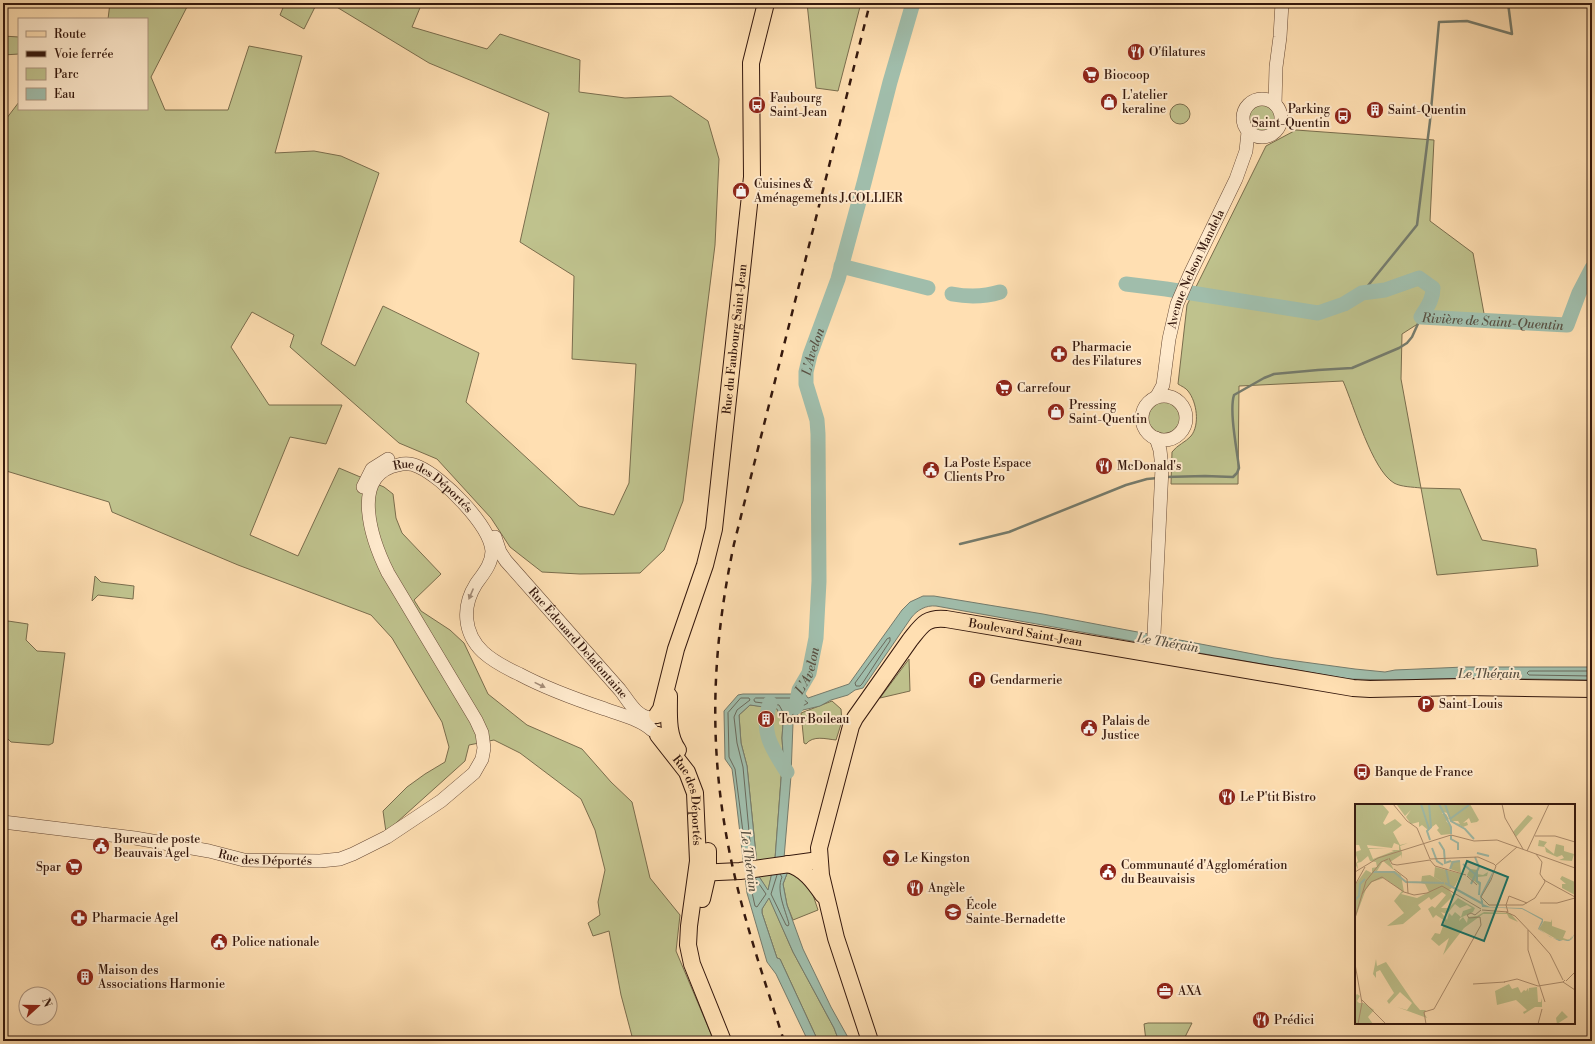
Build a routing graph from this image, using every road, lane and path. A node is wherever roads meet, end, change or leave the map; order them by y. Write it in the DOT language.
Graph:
graph roads {
  1 [pos="766,3"];
  2 [pos="1282,3"];
  3 [pos="1276,67"];
  4 [pos="1259,99"];
  5 [pos="1275,104"];
  6 [pos="1248,132"];
  7 [pos="1265,137"];
  8 [pos="1236,179"];
  9 [pos="1167,362"];
  10 [pos="1157,396"];
  11 [pos="1174,397"];
  12 [pos="1156,438"];
  13 [pos="1174,438"];
  14 [pos="1162,474"];
  15 [pos="506,561"];
  16 [pos="1153,651"];
  17 [pos="1592,689"];
  18 [pos="660,724"];
  19 [pos="3,822"];
  20 [pos="401,828"];
  21 [pos="819,860"];
  22 [pos="788,864"];
  23 [pos="703,873"];
  24 [pos="827,901"];
  25 [pos="723,1041"];
  26 [pos="870,1041"];
  1 -- 18 [label="main road, Rue du Faubourg Saint-Jean"];
  2 -- 3 [label="street"];
  3 -- 4 [label="street"];
  3 -- 5 [label="street"];
  4 -- 5 [label="street"];
  4 -- 6 [label="street"];
  5 -- 7 [label="street"];
  6 -- 7 [label="street"];
  6 -- 8 [label="street, Avenue Nelson Mandela"];
  7 -- 8 [label="street, Avenue Nelson Mandela"];
  8 -- 9 [label="street, Avenue Nelson Mandela"];
  9 -- 10 [label="street, Avenue Nelson Mandela"];
  9 -- 11 [label="street, Avenue Nelson Mandela"];
  10 -- 11 [label="street"];
  10 -- 12 [label="street, Avenue Nelson Mandela"];
  11 -- 13 [label="street, Avenue Nelson Mandela"];
  12 -- 13 [label="street"];
  12 -- 14 [label="street, Avenue Nelson Mandela"];
  13 -- 14 [label="street, Avenue Nelson Mandela"];
  14 -- 16 [label="street, Avenue Nelson Mandela"];
  15 -- 18 [label="street, Rue Édouard Delafontaine"];
  15 -- 20 [label="street, Rue des Déportés"];
  16 -- 17 [label="main road, Boulevard Saint-Jean"];
  16 -- 21 [label="main road, Boulevard Saint-Jean"];
  20 -- 18 [label="street, Rue des Déportés, one-way"];
  18 -- 23 [label="main road, Rue des Déportés"];
  19 -- 20 [label="street, Rue des Déportés"];
  21 -- 22 [label="main road"];
  21 -- 24 [label="main road, Boulevard Saint-Jean"];
  22 -- 23 [label="main road"];
  22 -- 24 [label="main road"];
  23 -- 25 [label="main road, Rue des Déportés"];
  24 -- 26 [label="main road, Boulevard Saint-Jean"];
}
